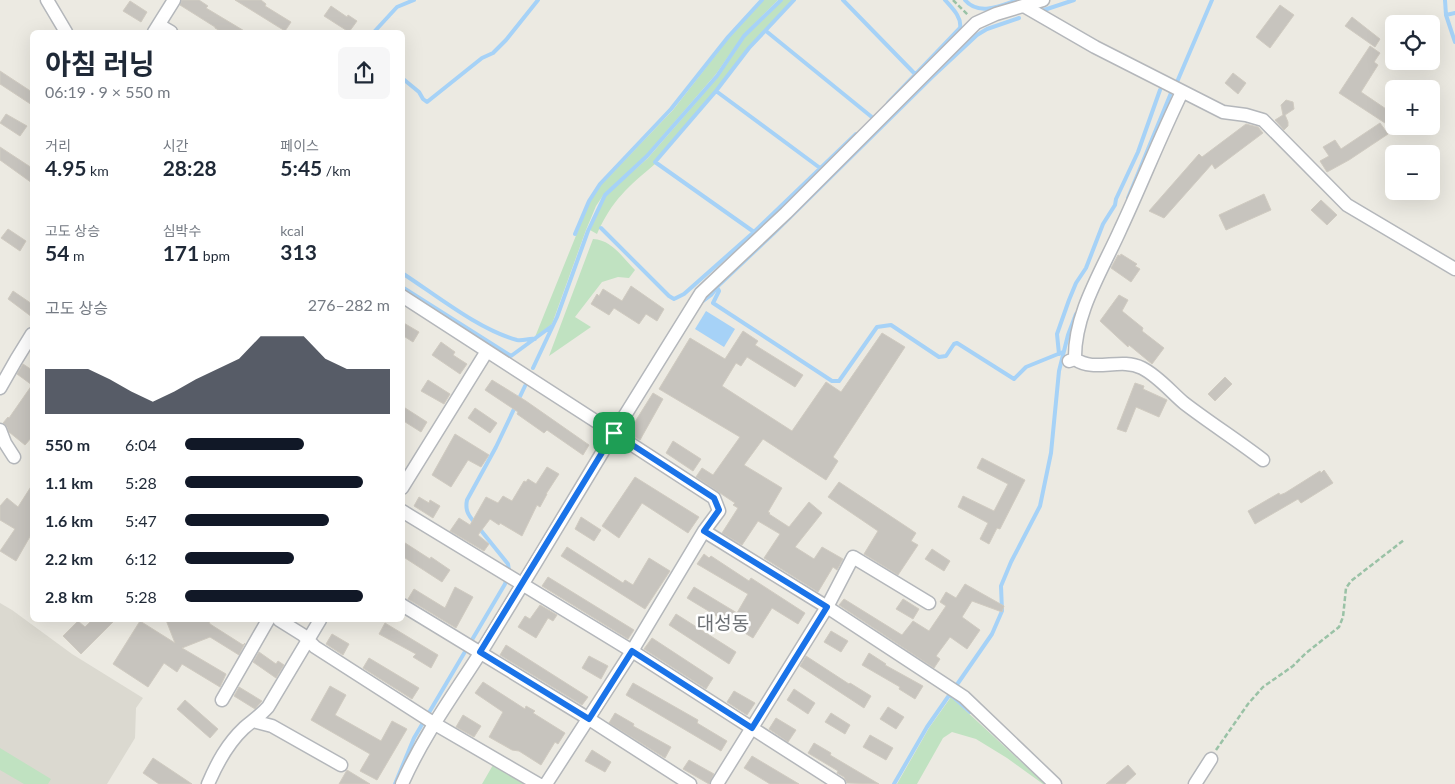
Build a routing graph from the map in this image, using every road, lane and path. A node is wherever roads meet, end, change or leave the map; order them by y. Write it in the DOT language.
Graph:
graph roads {
  1 [pos="47,0"];
  2 [pos="174,0"];
  3 [pos="953,0"];
  4 [pos="1043,0"];
  5 [pos="1024,6"];
  6 [pos="976,23"];
  7 [pos="156,29"];
  8 [pos="65,30"];
  9 [pos="1182,92"];
  10 [pos="1455,269"];
  11 [pos="405,298"];
  12 [pos="30,337"];
  13 [pos="487,351"];
  14 [pos="0,388"];
  15 [pos="0,430"];
  16 [pos="614,433"];
  17 [pos="14,457"];
  18 [pos="1262,460"];
  19 [pos="405,483"];
  20 [pos="405,514"];
  21 [pos="704,531"];
  22 [pos="1404,540"];
  23 [pos="513,579"];
  24 [pos="929,603"];
  25 [pos="405,607"];
  26 [pos="827,607"];
  27 [pos="267,622"];
  28 [pos="283,622"];
  29 [pos="319,622"];
  30 [pos="308,639"];
  31 [pos="472,648"];
  32 [pos="632,651"];
  33 [pos="222,700"];
  34 [pos="589,719"];
  35 [pos="429,720"];
  36 [pos="253,721"];
  37 [pos="752,728"];
  38 [pos="1211,759"];
  39 [pos="340,765"];
  40 [pos="208,784"];
  41 [pos="402,784"];
  42 [pos="538,784"];
  43 [pos="546,784"];
  44 [pos="690,784"];
  45 [pos="717,784"];
  46 [pos="839,784"];
  47 [pos="1055,784"];
  48 [pos="1195,784"];
  1 -- 8 [label="street"];
  2 -- 7 [label="street"];
  3 -- 6 [label="path"];
  4 -- 5 [label="street"];
  5 -- 6 [label="street"];
  5 -- 9 [label="street"];
  6 -- 16 [label="street"];
  9 -- 10 [label="street"];
  9 -- 18 [label="street"];
  11 -- 13 [label="street"];
  12 -- 14 [label="street"];
  13 -- 16 [label="street"];
  13 -- 19 [label="street"];
  15 -- 17 [label="street"];
  16 -- 21 [label="street"];
  16 -- 23 [label="street"];
  20 -- 23 [label="street"];
  21 -- 26 [label="street"];
  21 -- 32 [label="street"];
  22 -- 38 [label="path"];
  23 -- 31 [label="street"];
  23 -- 32 [label="street"];
  24 -- 26 [label="street"];
  25 -- 31 [label="street"];
  26 -- 37 [label="street"];
  26 -- 47 [label="street"];
  27 -- 33 [label="street"];
  28 -- 30 [label="street"];
  29 -- 30 [label="street"];
  30 -- 35 [label="street"];
  30 -- 36 [label="street"];
  31 -- 34 [label="street"];
  31 -- 35 [label="street"];
  32 -- 34 [label="street"];
  32 -- 37 [label="street"];
  34 -- 43 [label="street"];
  34 -- 44 [label="street"];
  35 -- 41 [label="street"];
  35 -- 42 [label="street"];
  36 -- 39 [label="street"];
  36 -- 40 [label="street"];
  37 -- 45 [label="street"];
  37 -- 46 [label="street"];
  38 -- 48 [label="street"];
}
